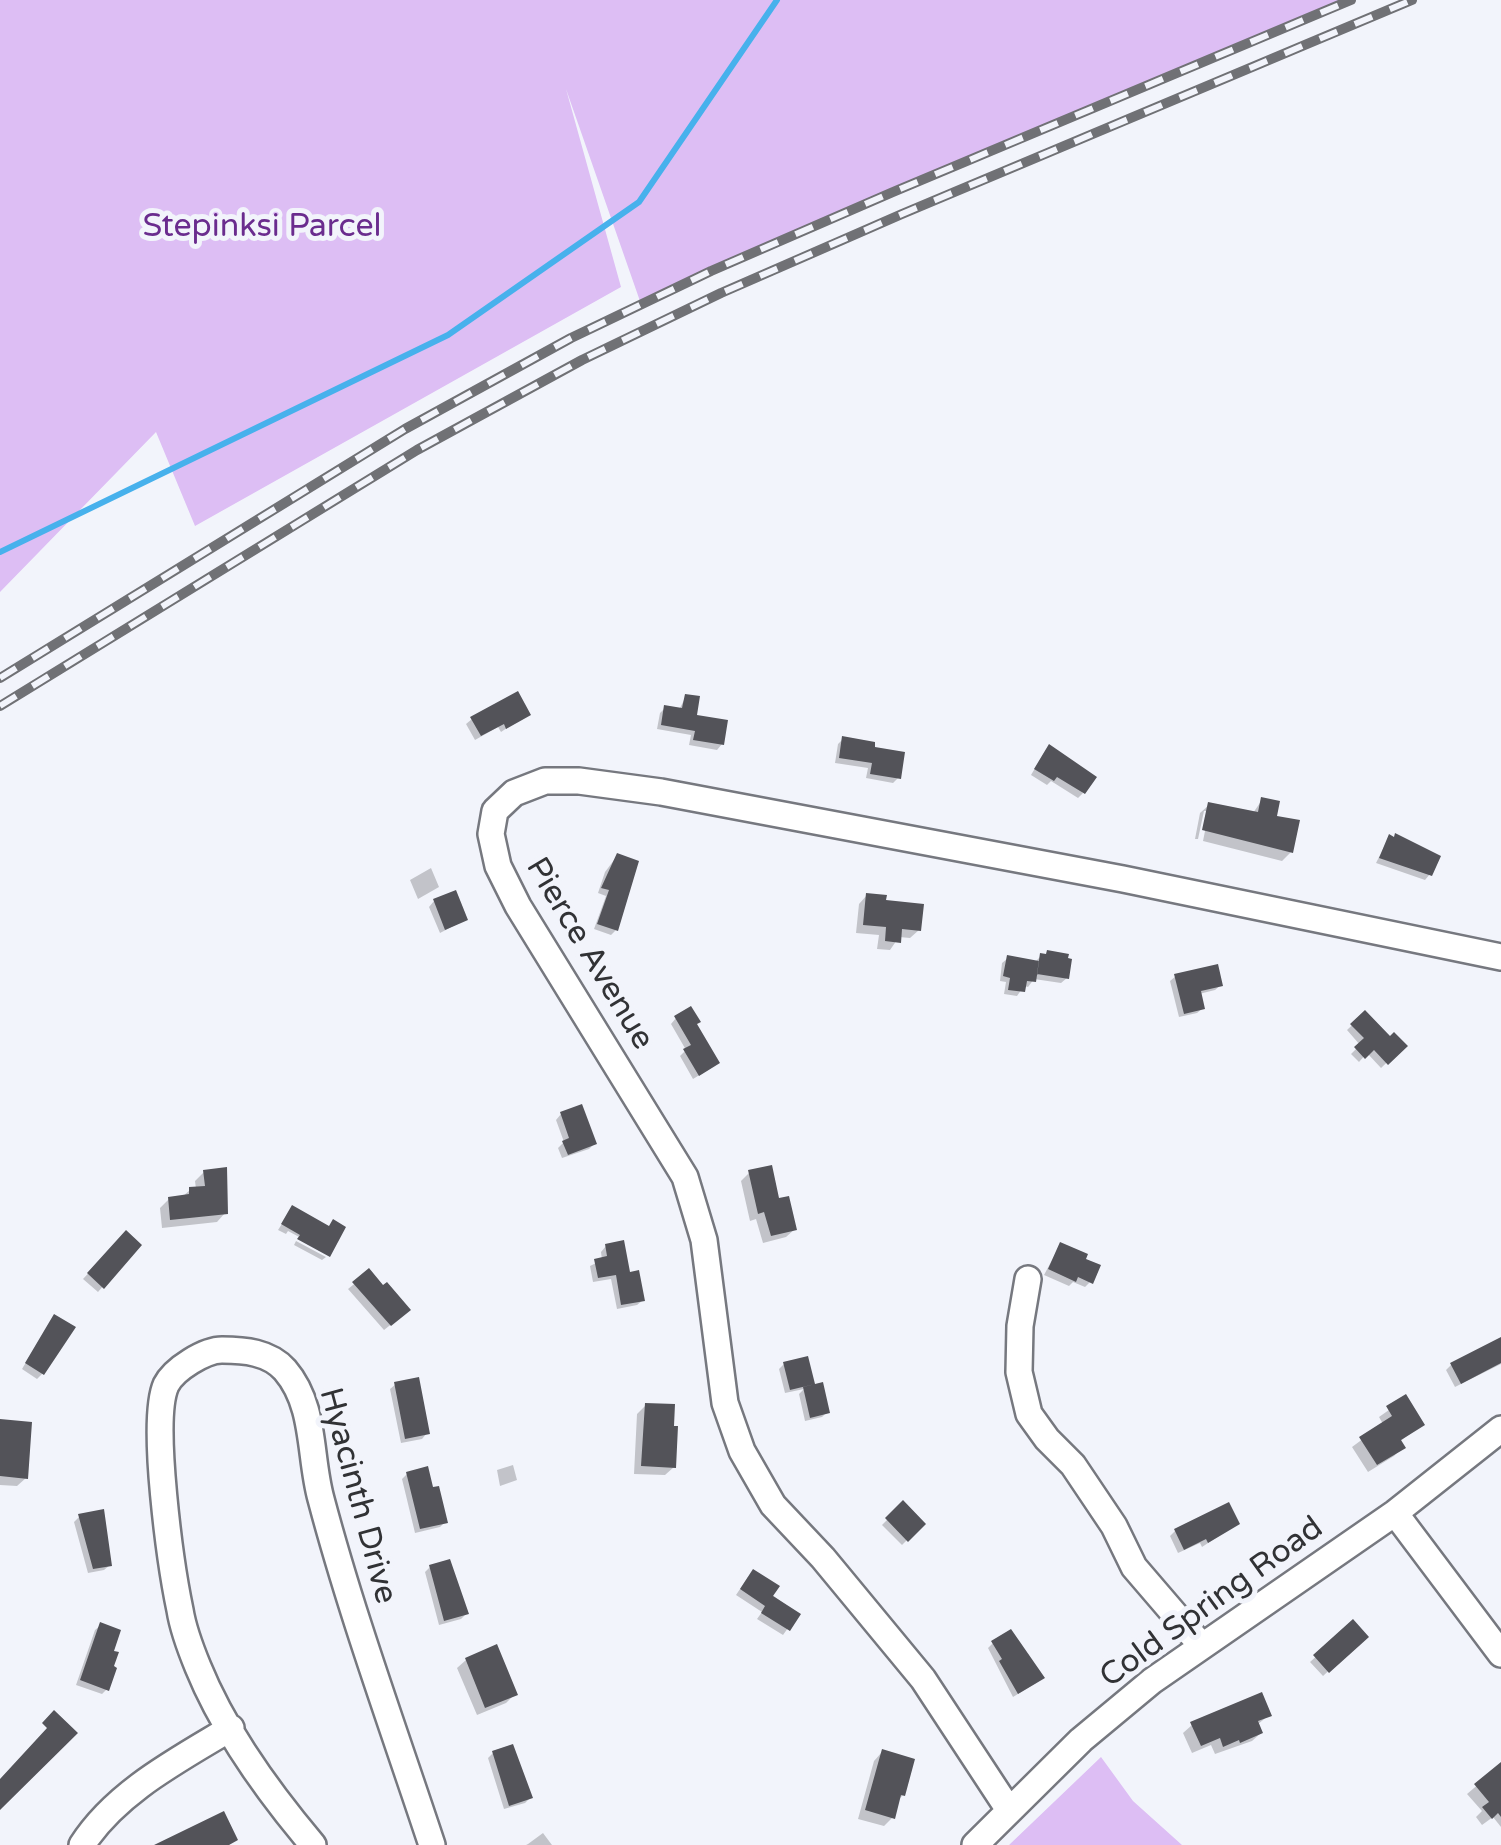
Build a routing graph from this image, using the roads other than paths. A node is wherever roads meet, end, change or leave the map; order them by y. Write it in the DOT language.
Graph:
graph roads {
  1 [pos="1501,957"];
  2 [pos="1028,1279"];
  3 [pos="1501,1429"];
  4 [pos="1395,1513"];
  5 [pos="1201,1645"];
  6 [pos="1501,1654"];
  7 [pos="230,1728"];
  8 [pos="1009,1810"];
  9 [pos="82,1845"];
  10 [pos="313,1845"];
  11 [pos="432,1845"];
  12 [pos="975,1845"];
  1 -- 8 [label="street, Pierce Avenue"];
  2 -- 5 [label="street"];
  3 -- 4 [label="street, Cold Spring Road"];
  4 -- 5 [label="street, Cold Spring Road"];
  4 -- 6 [label="street"];
  5 -- 8 [label="street, Cold Spring Road"];
  7 -- 9 [label="street"];
  7 -- 10 [label="street, Hyacinth Drive"];
  7 -- 11 [label="street, Hyacinth Drive"];
  8 -- 12 [label="street, Cold Spring Road"];
}
